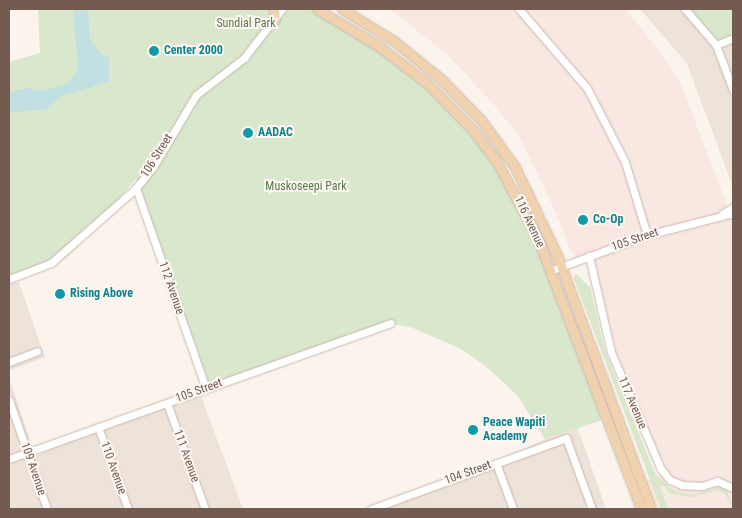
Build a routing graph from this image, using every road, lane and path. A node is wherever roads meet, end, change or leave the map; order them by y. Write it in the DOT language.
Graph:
graph roads {
  1 [pos="274,9"];
  2 [pos="282,9"];
  3 [pos="317,9"];
  4 [pos="342,9"];
  5 [pos="519,9"];
  6 [pos="685,9"];
  7 [pos="275,20"];
  8 [pos="733,38"];
  9 [pos="716,45"];
  10 [pos="733,90"];
  11 [pos="136,188"];
  12 [pos="733,207"];
  13 [pos="733,213"];
  14 [pos="722,214"];
  15 [pos="647,234"];
  16 [pos="589,256"];
  17 [pos="562,267"];
  18 [pos="550,271"];
  19 [pos="9,279"];
  20 [pos="390,323"];
  21 [pos="37,351"];
  22 [pos="9,362"];
  23 [pos="206,389"];
  24 [pos="9,400"];
  25 [pos="167,403"];
  26 [pos="98,427"];
  27 [pos="27,452"];
  28 [pos="9,459"];
  29 [pos="496,463"];
  30 [pos="733,488"];
  31 [pos="47,509"];
  32 [pos="128,509"];
  33 [pos="205,509"];
  34 [pos="371,509"];
  35 [pos="513,509"];
  36 [pos="592,509"];
  37 [pos="641,509"];
  38 [pos="651,509"];
  1 -- 7 [label="main road"];
  2 -- 7 [label="street, 106 Street"];
  3 -- 18 [label="main road, 116 Avenue"];
  4 -- 17 [label="main road, 116 Avenue"];
  5 -- 15 [label="street"];
  6 -- 9 [label="street"];
  7 -- 11 [label="street, 106 Street"];
  8 -- 9 [label="street"];
  9 -- 10 [label="street"];
  11 -- 19 [label="street, 106 Street"];
  11 -- 23 [label="street, 112 Avenue"];
  12 -- 14 [label="street, 105 Street"];
  13 -- 14 [label="street, 105 Street"];
  14 -- 15 [label="street, 105 Street"];
  15 -- 16 [label="street, 105 Street"];
  16 -- 17 [label="street, 105 Street"];
  16 -- 30 [label="street, 117 Avenue"];
  17 -- 18 [label="street, 105 Street"];
  17 -- 38 [label="main road, 116 Avenue"];
  18 -- 37 [label="main road, 116 Avenue"];
  20 -- 23 [label="street, 105 Street"];
  21 -- 22 [label="street"];
  23 -- 25 [label="street, 105 Street"];
  24 -- 27 [label="street, 109 Avenue"];
  25 -- 26 [label="street, 105 Street"];
  25 -- 33 [label="street, 111 Avenue"];
  26 -- 27 [label="street, 105 Street"];
  26 -- 32 [label="street, 110 Avenue"];
  27 -- 28 [label="street, 105 Street"];
  27 -- 31 [label="street, 109 Avenue"];
  29 -- 34 [label="street, 104 Street"];
  29 -- 35 [label="street"];
  29 -- 36 [label="street, 104 Street"];
}
